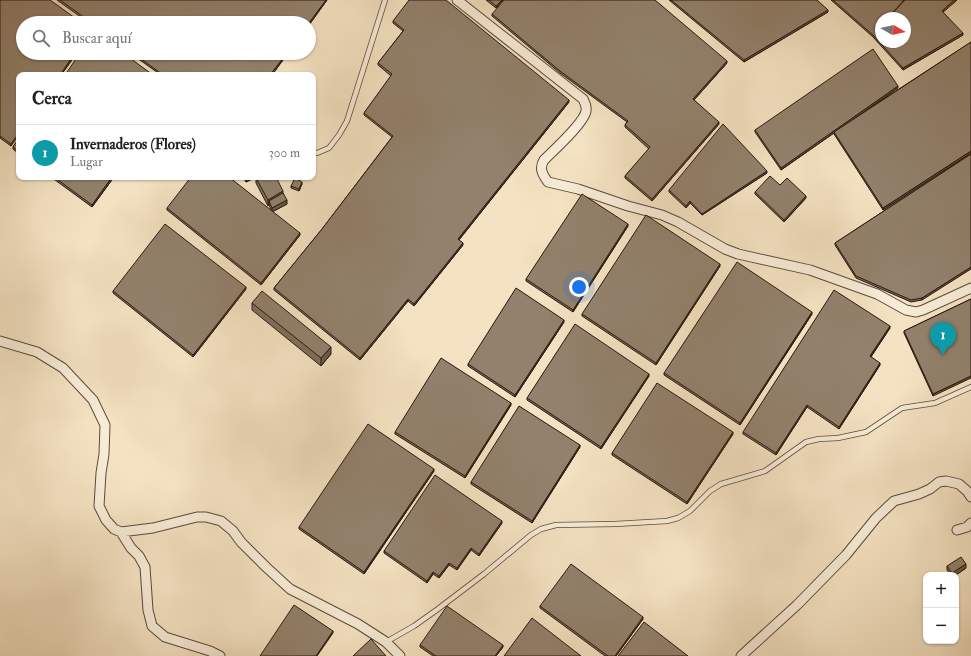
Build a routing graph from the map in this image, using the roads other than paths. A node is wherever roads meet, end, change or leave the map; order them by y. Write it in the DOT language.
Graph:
graph roads {
  1 [pos="385,0"];
  2 [pos="457,0"];
  3 [pos="317,153"];
  4 [pos="971,288"];
  5 [pos="0,341"];
  6 [pos="971,387"];
  7 [pos="971,497"];
  8 [pos="971,523"];
  9 [pos="957,530"];
  10 [pos="121,532"];
  11 [pos="386,642"];
  12 [pos="220,656"];
  13 [pos="400,656"];
  14 [pos="741,656"];
  1 -- 3 [label="lane"];
  2 -- 4 [label="street"];
  5 -- 10 [label="street"];
  6 -- 11 [label="lane"];
  7 -- 14 [label="street"];
  8 -- 9 [label="street"];
  10 -- 11 [label="street"];
  10 -- 12 [label="street"];
  11 -- 13 [label="street"];
}
